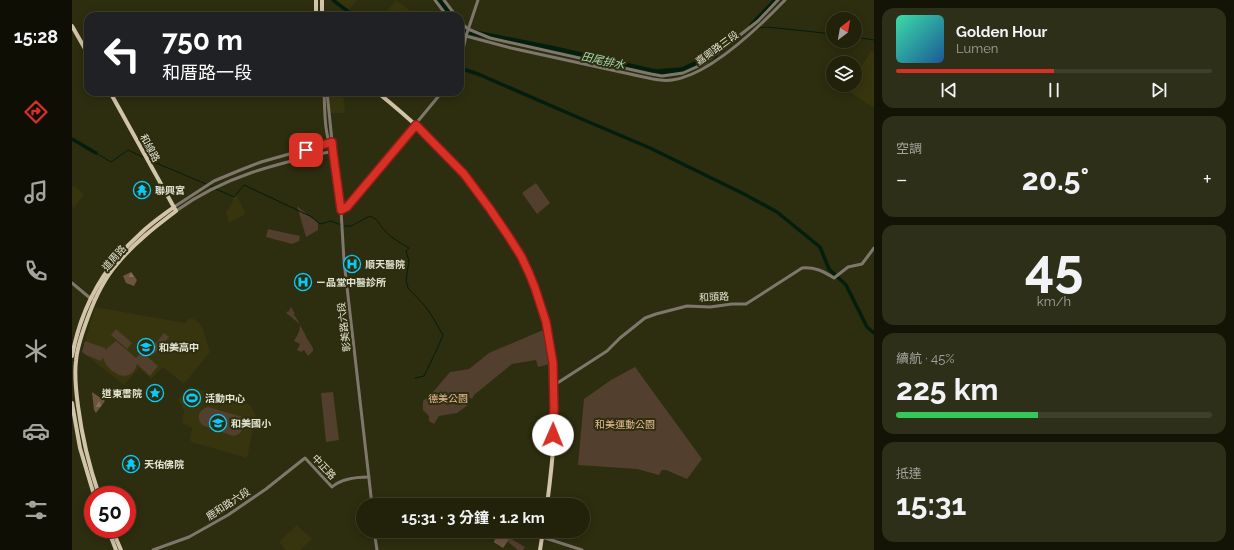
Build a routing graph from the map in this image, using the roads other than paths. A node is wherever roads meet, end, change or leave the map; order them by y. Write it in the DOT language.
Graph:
graph roads {
  1 [pos="316,0"];
  2 [pos="322,0"];
  3 [pos="435,0"];
  4 [pos="444,0"];
  5 [pos="478,0"];
  6 [pos="778,0"];
  7 [pos="785,0"];
  8 [pos="316,12"];
  9 [pos="322,12"];
  10 [pos="444,12"];
  11 [pos="453,12"];
  12 [pos="72,26"];
  13 [pos="464,26"];
  14 [pos="468,29"];
  15 [pos="464,33"];
  16 [pos="467,35"];
  17 [pos="84,47"];
  18 [pos="464,47"];
  19 [pos="112,96"];
  20 [pos="325,96"];
  21 [pos="327,96"];
  22 [pos="382,96"];
  23 [pos="439,96"];
  24 [pos="416,125"];
  25 [pos="331,143"];
  26 [pos="333,152"];
  27 [pos="175,209"];
  28 [pos="341,210"];
  29 [pos="874,248"];
  30 [pos="72,283"];
  31 [pos="92,299"];
  32 [pos="72,356"];
  33 [pos="554,384"];
  34 [pos="72,404"];
  35 [pos="305,458"];
  36 [pos="369,477"];
  37 [pos="91,486"];
  38 [pos="96,486"];
  39 [pos="371,498"];
  40 [pos="548,498"];
  41 [pos="111,538"];
  42 [pos="116,538"];
  43 [pos="375,538"];
  44 [pos="542,538"];
  45 [pos="545,538"];
  46 [pos="115,549"];
  47 [pos="121,550"];
  48 [pos="153,550"];
  49 [pos="377,550"];
  50 [pos="540,550"];
  51 [pos="582,550"];
  1 -- 8 [label="main road"];
  2 -- 9 [label="main road"];
  3 -- 10 [label="street"];
  4 -- 11 [label="street"];
  5 -- 14 [label="street"];
  6 -- 14 [label="street, 嘉卿路三段"];
  7 -- 16 [label="street, 嘉卿路三段"];
  12 -- 17 [label="main road"];
  13 -- 14 [label="street, 嘉卿路三段"];
  14 -- 16 [label="street"];
  15 -- 16 [label="street, 嘉卿路三段"];
  16 -- 18 [label="street"];
  19 -- 27 [label="main road, 和線路"];
  20 -- 25 [label="street, 彰美路六段"];
  21 -- 25 [label="street, 彰美路六段"];
  22 -- 24 [label="main road"];
  23 -- 24 [label="street"];
  24 -- 28 [label="street"];
  24 -- 33 [label="main road"];
  25 -- 26 [label="street, 彰美路六段"];
  25 -- 27 [label="street, 道周路"];
  26 -- 27 [label="street, 道周路"];
  26 -- 28 [label="street, 彰美路六段"];
  27 -- 31 [label="main road, 道周路"];
  28 -- 36 [label="street, 彰美路六段"];
  29 -- 33 [label="street, 和頭路"];
  30 -- 31 [label="street"];
  31 -- 32 [label="main road, 道周路"];
  31 -- 38 [label="main road, 道周路"];
  33 -- 40 [label="main road"];
  34 -- 37 [label="main road"];
  35 -- 36 [label="street, 中正路"];
  35 -- 48 [label="street, 鹿和路六段"];
  36 -- 39 [label="street, 彰美路六段"];
  41 -- 46 [label="main road"];
  42 -- 47 [label="main road"];
  43 -- 49 [label="street"];
  44 -- 50 [label="main road"];
  45 -- 51 [label="street"];
}
